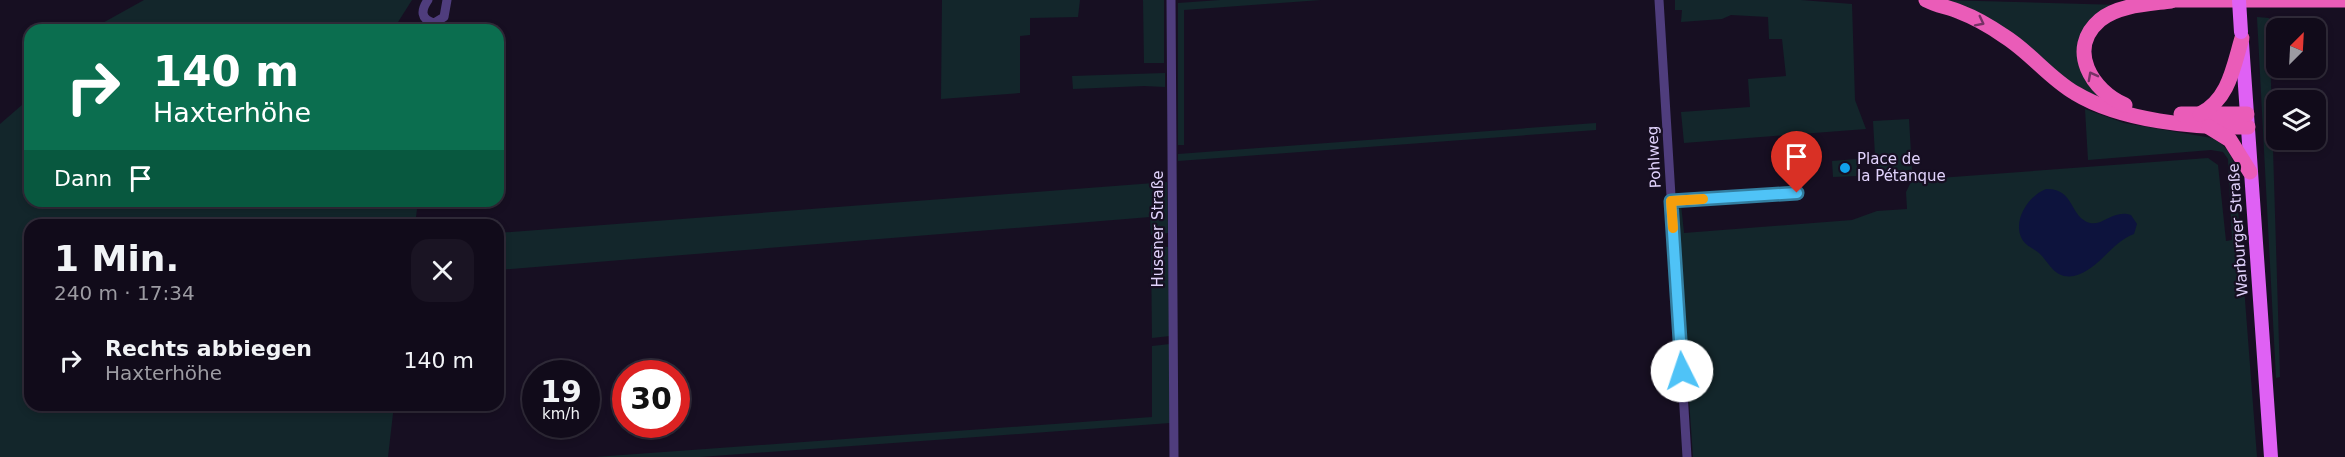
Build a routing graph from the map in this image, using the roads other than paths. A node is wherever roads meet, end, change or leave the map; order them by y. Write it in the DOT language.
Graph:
graph roads {
  1 [pos="428,0"];
  2 [pos="447,0"];
  3 [pos="1171,0"];
  4 [pos="1659,0"];
  5 [pos="1926,0"];
  6 [pos="2142,0"];
  7 [pos="2239,0"];
  8 [pos="2345,0"];
  9 [pos="2172,1"];
  10 [pos="2241,35"];
  11 [pos="2203,120"];
  12 [pos="2247,120"];
  13 [pos="2250,172"];
  14 [pos="1797,193"];
  15 [pos="1671,201"];
  16 [pos="1174,457"];
  17 [pos="1688,457"];
  18 [pos="2271,457"];
  1 -- 2 [label="street"];
  3 -- 16 [label="street, Husener Straße"];
  4 -- 15 [label="street, Pohlweg"];
  5 -- 11 [label="highway, one-way"];
  6 -- 9 [label="highway"];
  7 -- 10 [label="main road, Warburger Straße, bridge"];
  8 -- 9 [label="highway"];
  11 -- 9 [label="highway, one-way"];
  10 -- 11 [label="highway"];
  10 -- 12 [label="main road, Warburger Straße"];
  11 -- 12 [label="highway"];
  11 -- 13 [label="highway"];
  12 -- 13 [label="main road, Warburger Straße"];
  13 -- 18 [label="main road, Warburger Straße"];
  14 -- 15 [label="street"];
  15 -- 17 [label="street, Pohlweg"];
}
